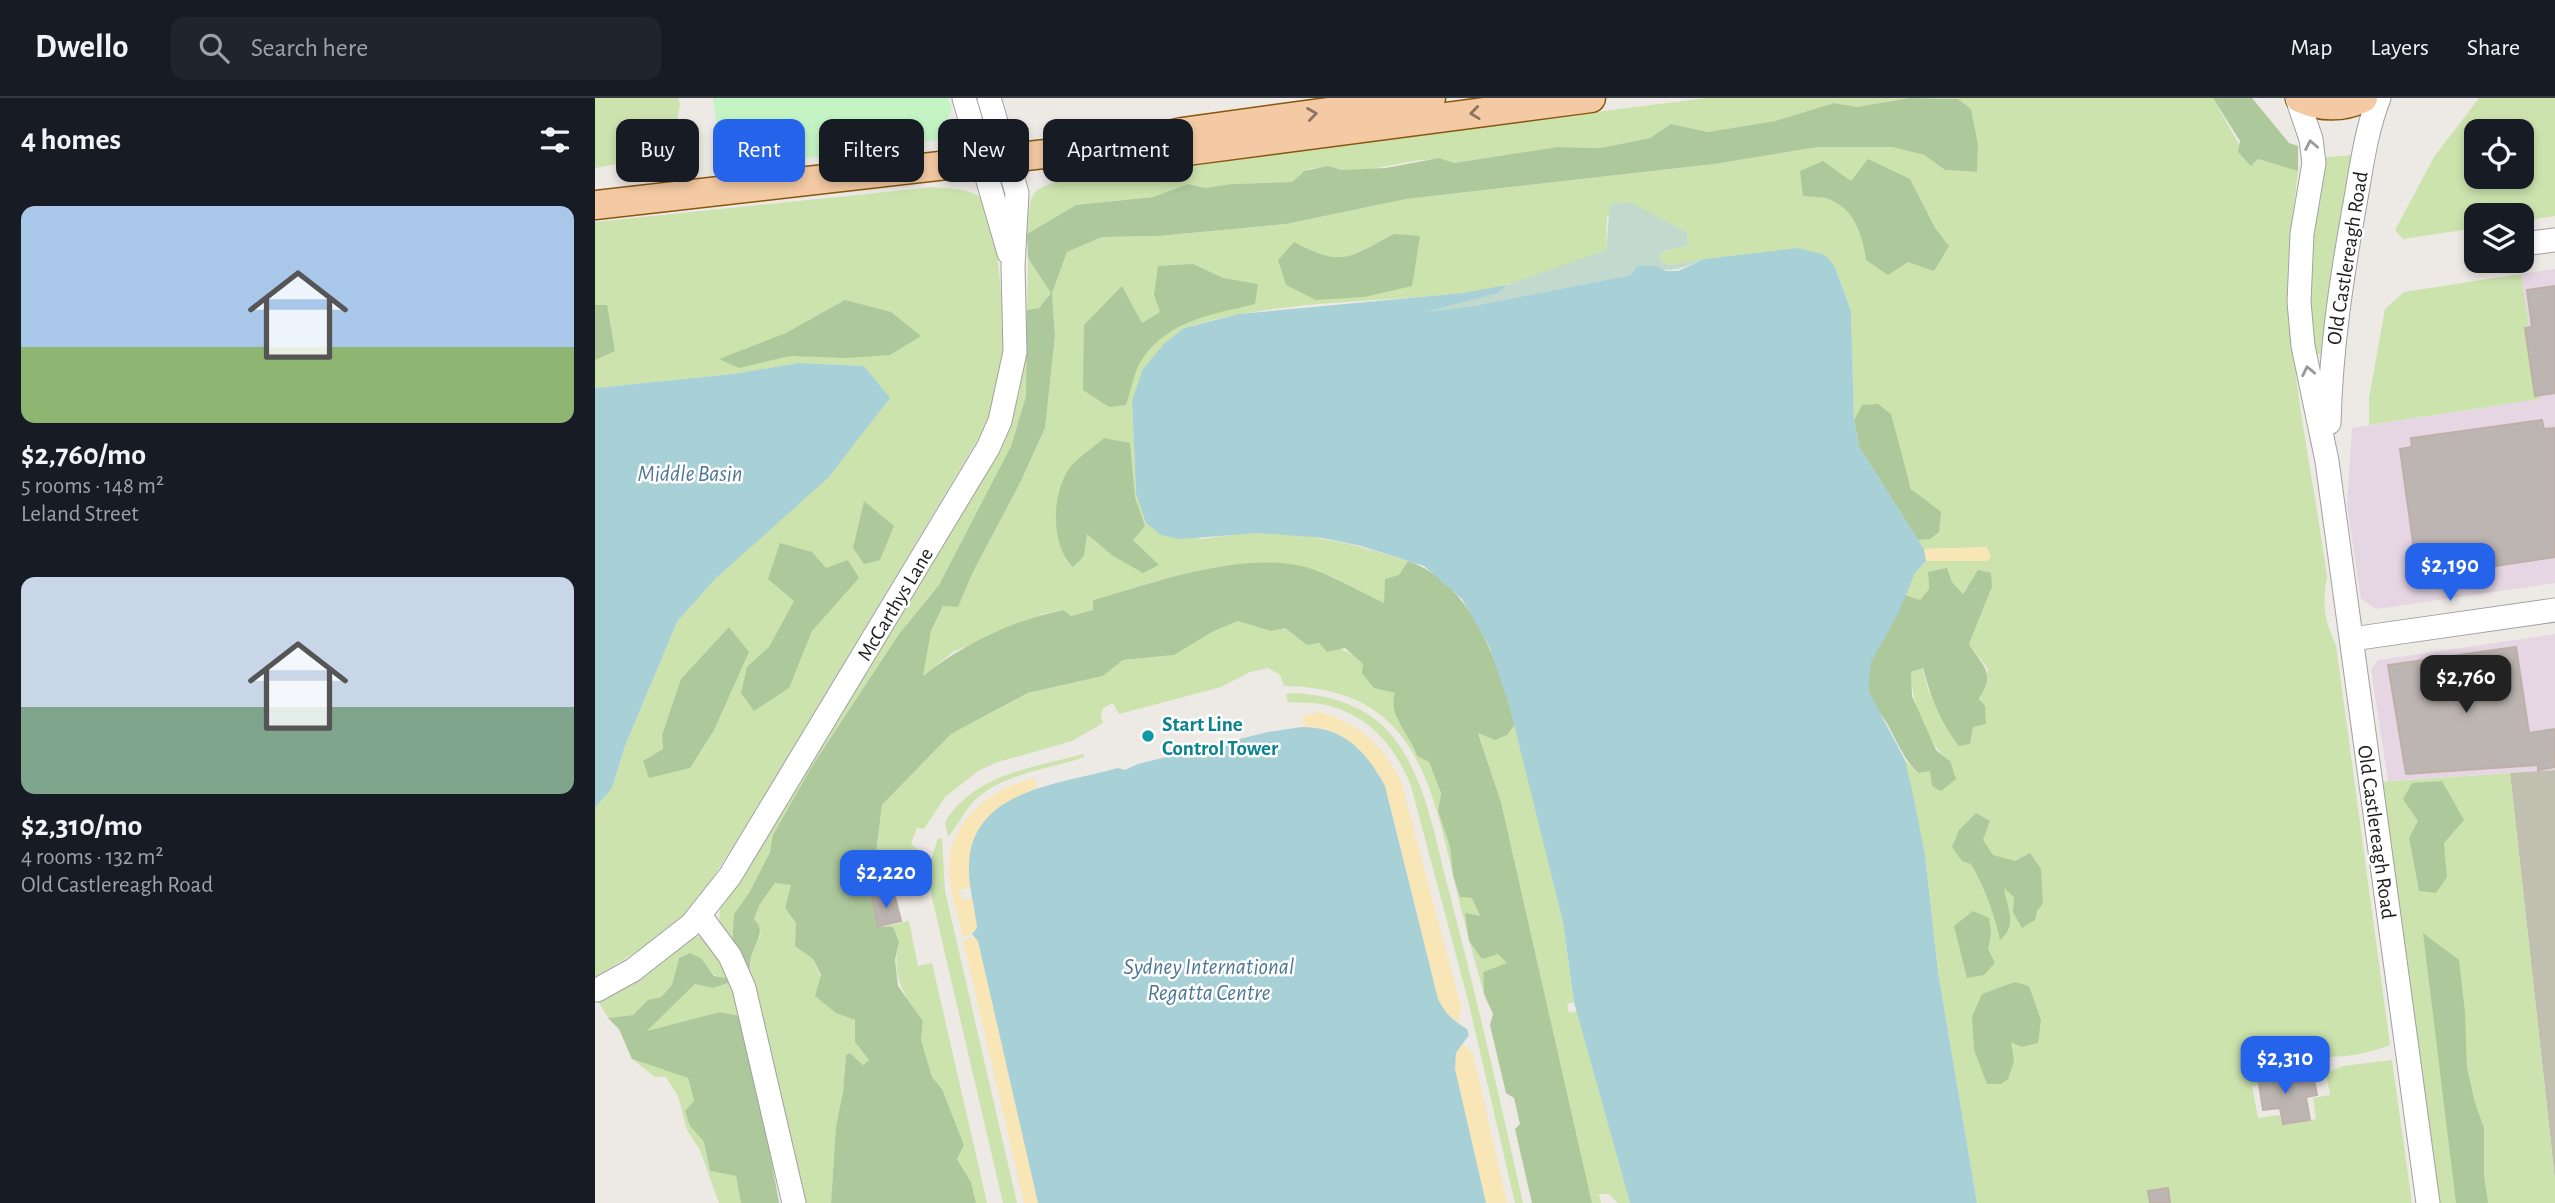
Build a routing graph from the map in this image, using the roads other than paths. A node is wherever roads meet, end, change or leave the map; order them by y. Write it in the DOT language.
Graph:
graph roads {
  1 [pos="964,98"];
  2 [pos="989,98"];
  3 [pos="1431,98"];
  4 [pos="1591,98"];
  5 [pos="2298,98"];
  6 [pos="2363,98"];
  7 [pos="2379,98"];
  8 [pos="974,119"];
  9 [pos="991,119"];
  10 [pos="1193,130"];
  11 [pos="1193,150"];
  12 [pos="938,166"];
  13 [pos="999,182"];
  14 [pos="595,205"];
  15 [pos="2555,240"];
  16 [pos="2534,243"];
  17 [pos="2327,461"];
  18 [pos="2555,610"];
  19 [pos="2352,639"];
  20 [pos="701,917"];
  21 [pos="597,990"];
  22 [pos="793,1203"];
  23 [pos="2428,1203"];
  1 -- 8 [label="street"];
  2 -- 9 [label="street"];
  10 -- 3 [label="main road, one-way"];
  4 -- 11 [label="main road, one-way"];
  5 -- 6 [label="main road"];
  17 -- 5 [label="street, Old Castlereagh Road, one-way"];
  7 -- 17 [label="street, Old Castlereagh Road"];
  12 -- 14 [label="main road"];
  13 -- 20 [label="street, McCarthys Lane"];
  15 -- 16 [label="street"];
  17 -- 19 [label="street, Old Castlereagh Road"];
  18 -- 19 [label="street"];
  19 -- 23 [label="street, Old Castlereagh Road"];
  20 -- 21 [label="street, McCarthys Lane"];
  20 -- 22 [label="street"];
}
